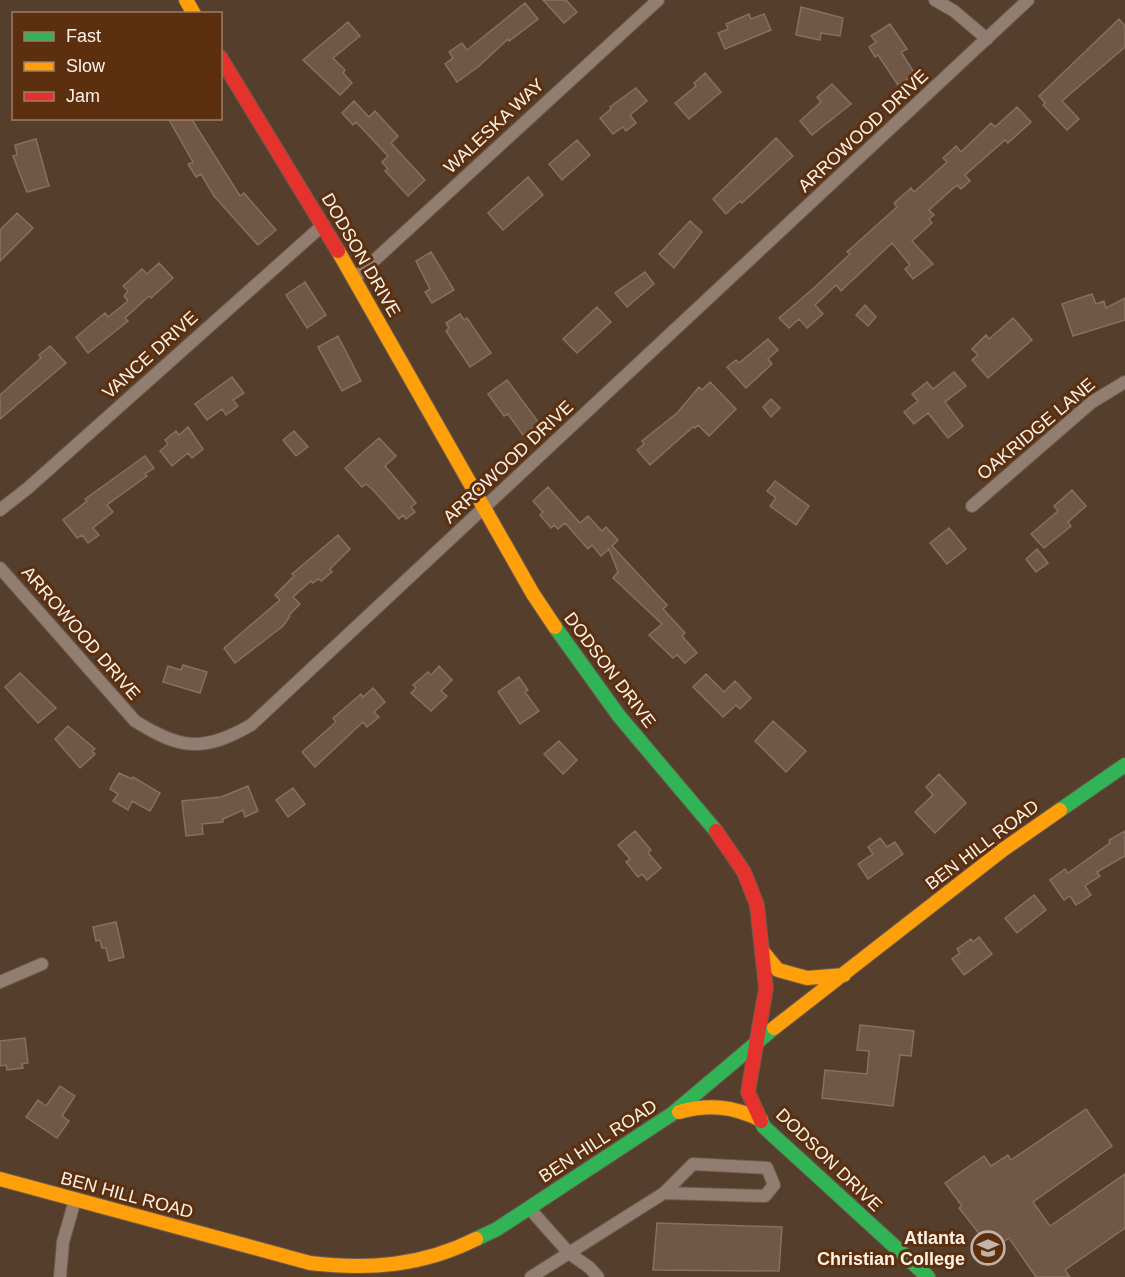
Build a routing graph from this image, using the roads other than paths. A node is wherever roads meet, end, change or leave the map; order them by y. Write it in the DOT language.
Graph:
graph roads {
  1 [pos="658,0"];
  2 [pos="935,0"];
  3 [pos="1028,0"];
  4 [pos="987,39"];
  5 [pos="222,60"];
  6 [pos="323,225"];
  7 [pos="354,279"];
  8 [pos="1125,382"];
  9 [pos="972,506"];
  10 [pos="484,509"];
  11 [pos="0,510"];
  12 [pos="0,568"];
  13 [pos="1125,765"];
  14 [pos="763,952"];
  15 [pos="42,964"];
  16 [pos="844,975"];
  17 [pos="0,982"];
  18 [pos="759,1040"];
  19 [pos="672,1114"];
  20 [pos="761,1120"];
  21 [pos="0,1179"];
  22 [pos="664,1192"];
  23 [pos="75,1200"];
  24 [pos="529,1208"];
  25 [pos="569,1253"];
  26 [pos="326,1271"];
  27 [pos="60,1277"];
  28 [pos="531,1277"];
  29 [pos="598,1277"];
  30 [pos="928,1277"];
  1 -- 7 [label="street, WALESKA WAY"];
  2 -- 4 [label="street"];
  3 -- 4 [label="street, ARROWOOD DRIVE"];
  4 -- 10 [label="street, ARROWOOD DRIVE"];
  5 -- 6 [label="street, DODSON DRIVE"];
  6 -- 7 [label="street, DODSON DRIVE"];
  6 -- 11 [label="street, VANCE DRIVE"];
  7 -- 10 [label="street, DODSON DRIVE"];
  8 -- 9 [label="street, OAKRIDGE LANE"];
  10 -- 12 [label="street, ARROWOOD DRIVE"];
  10 -- 14 [label="street, DODSON DRIVE"];
  13 -- 16 [label="street, BEN HILL ROAD"];
  14 -- 16 [label="street"];
  14 -- 18 [label="street, DODSON DRIVE"];
  15 -- 17 [label="street"];
  16 -- 18 [label="street, BEN HILL ROAD"];
  18 -- 19 [label="street, BEN HILL ROAD"];
  18 -- 20 [label="street, DODSON DRIVE"];
  19 -- 20 [label="street"];
  19 -- 24 [label="street, BEN HILL ROAD"];
  20 -- 30 [label="street, DODSON DRIVE"];
  21 -- 23 [label="street, BEN HILL ROAD"];
  22 -- 22 [label="street"];
  22 -- 25 [label="street"];
  23 -- 26 [label="street, BEN HILL ROAD"];
  23 -- 27 [label="street"];
  24 -- 25 [label="street"];
  24 -- 26 [label="street, BEN HILL ROAD"];
  25 -- 28 [label="street"];
  25 -- 29 [label="street"];
}
